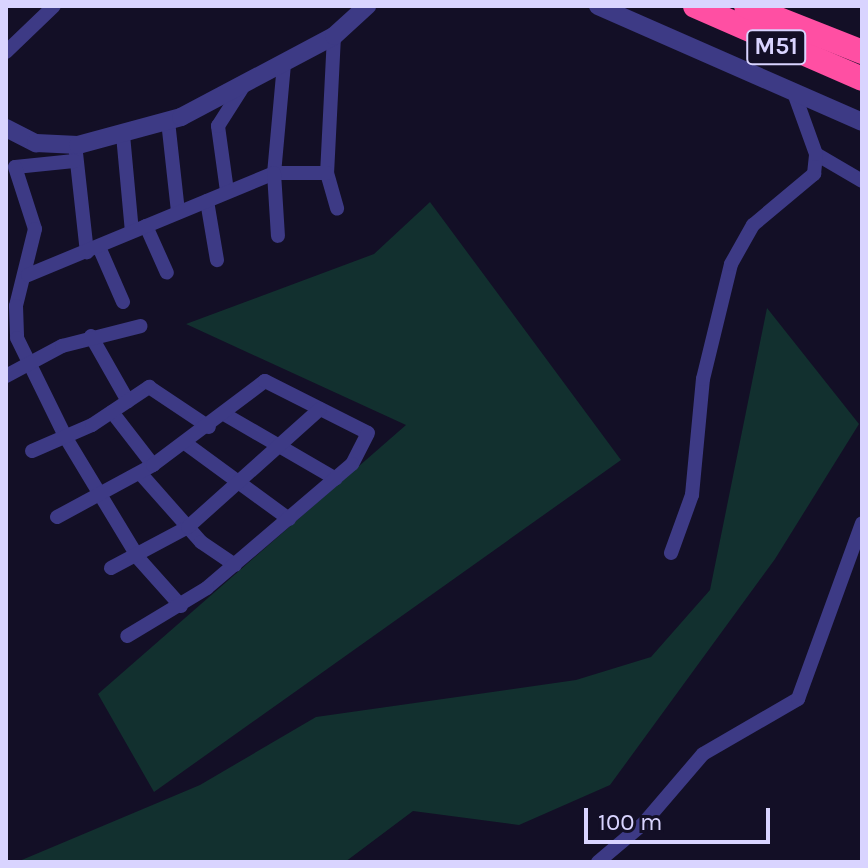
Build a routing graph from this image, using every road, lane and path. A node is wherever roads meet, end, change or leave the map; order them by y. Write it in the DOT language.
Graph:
graph roads {
  1 [pos="54,6"];
  2 [pos="367,6"];
  3 [pos="598,6"];
  4 [pos="695,6"];
  5 [pos="746,6"];
  6 [pos="334,36"];
  7 [pos="6,52"];
  8 [pos="862,52"];
  9 [pos="284,64"];
  10 [pos="862,79"];
  11 [pos="244,85"];
  12 [pos="793,90"];
  13 [pos="168,121"];
  14 [pos="862,122"];
  15 [pos="6,128"];
  16 [pos="123,135"];
  17 [pos="76,153"];
  18 [pos="816,154"];
  19 [pos="11,168"];
  20 [pos="274,173"];
  21 [pos="327,173"];
  22 [pos="862,181"];
  23 [pos="227,191"];
  24 [pos="207,201"];
  25 [pos="337,209"];
  26 [pos="178,212"];
  27 [pos="146,226"];
  28 [pos="132,232"];
  29 [pos="278,236"];
  30 [pos="93,249"];
  31 [pos="217,260"];
  32 [pos="167,273"];
  33 [pos="28,275"];
  34 [pos="123,302"];
  35 [pos="141,326"];
  36 [pos="91,336"];
  37 [pos="27,364"];
  38 [pos="6,376"];
  39 [pos="128,401"];
  40 [pos="320,409"];
  41 [pos="112,412"];
  42 [pos="224,414"];
  43 [pos="209,427"];
  44 [pos="66,438"];
  45 [pos="185,443"];
  46 [pos="282,445"];
  47 [pos="32,451"];
  48 [pos="147,469"];
  49 [pos="336,479"];
  50 [pos="240,483"];
  51 [pos="103,496"];
  52 [pos="57,517"];
  53 [pos="289,519"];
  54 [pos="862,523"];
  55 [pos="188,527"];
  56 [pos="671,553"];
  57 [pos="139,559"];
  58 [pos="235,565"];
  59 [pos="111,568"];
  60 [pos="181,606"];
  61 [pos="127,636"];
  62 [pos="598,862"];
  1 -- 7 [label="street"];
  2 -- 6 [label="street"];
  3 -- 12 [label="street"];
  4 -- 10 [label="highway, M51"];
  5 -- 8 [label="highway, M51"];
  6 -- 9 [label="street"];
  6 -- 21 [label="street"];
  9 -- 11 [label="street"];
  9 -- 20 [label="street"];
  11 -- 13 [label="street"];
  11 -- 23 [label="street"];
  12 -- 14 [label="street"];
  12 -- 18 [label="street"];
  13 -- 16 [label="street"];
  13 -- 26 [label="street"];
  15 -- 17 [label="street"];
  16 -- 17 [label="street"];
  16 -- 28 [label="street"];
  17 -- 19 [label="street"];
  17 -- 30 [label="street"];
  18 -- 22 [label="street"];
  18 -- 56 [label="street"];
  19 -- 33 [label="street"];
  20 -- 21 [label="street"];
  20 -- 23 [label="street"];
  20 -- 29 [label="street"];
  21 -- 25 [label="street"];
  23 -- 24 [label="street"];
  24 -- 26 [label="street"];
  24 -- 31 [label="street"];
  26 -- 27 [label="street"];
  27 -- 28 [label="street"];
  27 -- 32 [label="street"];
  28 -- 30 [label="street"];
  30 -- 33 [label="street"];
  30 -- 34 [label="street"];
  33 -- 37 [label="street"];
  35 -- 36 [label="street"];
  36 -- 37 [label="street"];
  36 -- 39 [label="street"];
  37 -- 38 [label="street"];
  37 -- 44 [label="street"];
  39 -- 41 [label="street"];
  39 -- 43 [label="street"];
  40 -- 42 [label="street"];
  40 -- 46 [label="street"];
  40 -- 49 [label="street"];
  41 -- 44 [label="street"];
  41 -- 48 [label="street"];
  42 -- 43 [label="street"];
  42 -- 46 [label="street"];
  43 -- 45 [label="street"];
  44 -- 47 [label="street"];
  44 -- 51 [label="street"];
  45 -- 48 [label="street"];
  45 -- 50 [label="street"];
  46 -- 49 [label="street"];
  46 -- 50 [label="street"];
  48 -- 51 [label="street"];
  48 -- 55 [label="street"];
  49 -- 53 [label="street"];
  50 -- 53 [label="street"];
  50 -- 55 [label="street"];
  51 -- 52 [label="street"];
  51 -- 57 [label="street"];
  53 -- 58 [label="street"];
  54 -- 62 [label="street"];
  55 -- 57 [label="street"];
  55 -- 58 [label="street"];
  57 -- 59 [label="street"];
  57 -- 60 [label="street"];
  58 -- 60 [label="street"];
  60 -- 61 [label="street"];
}
